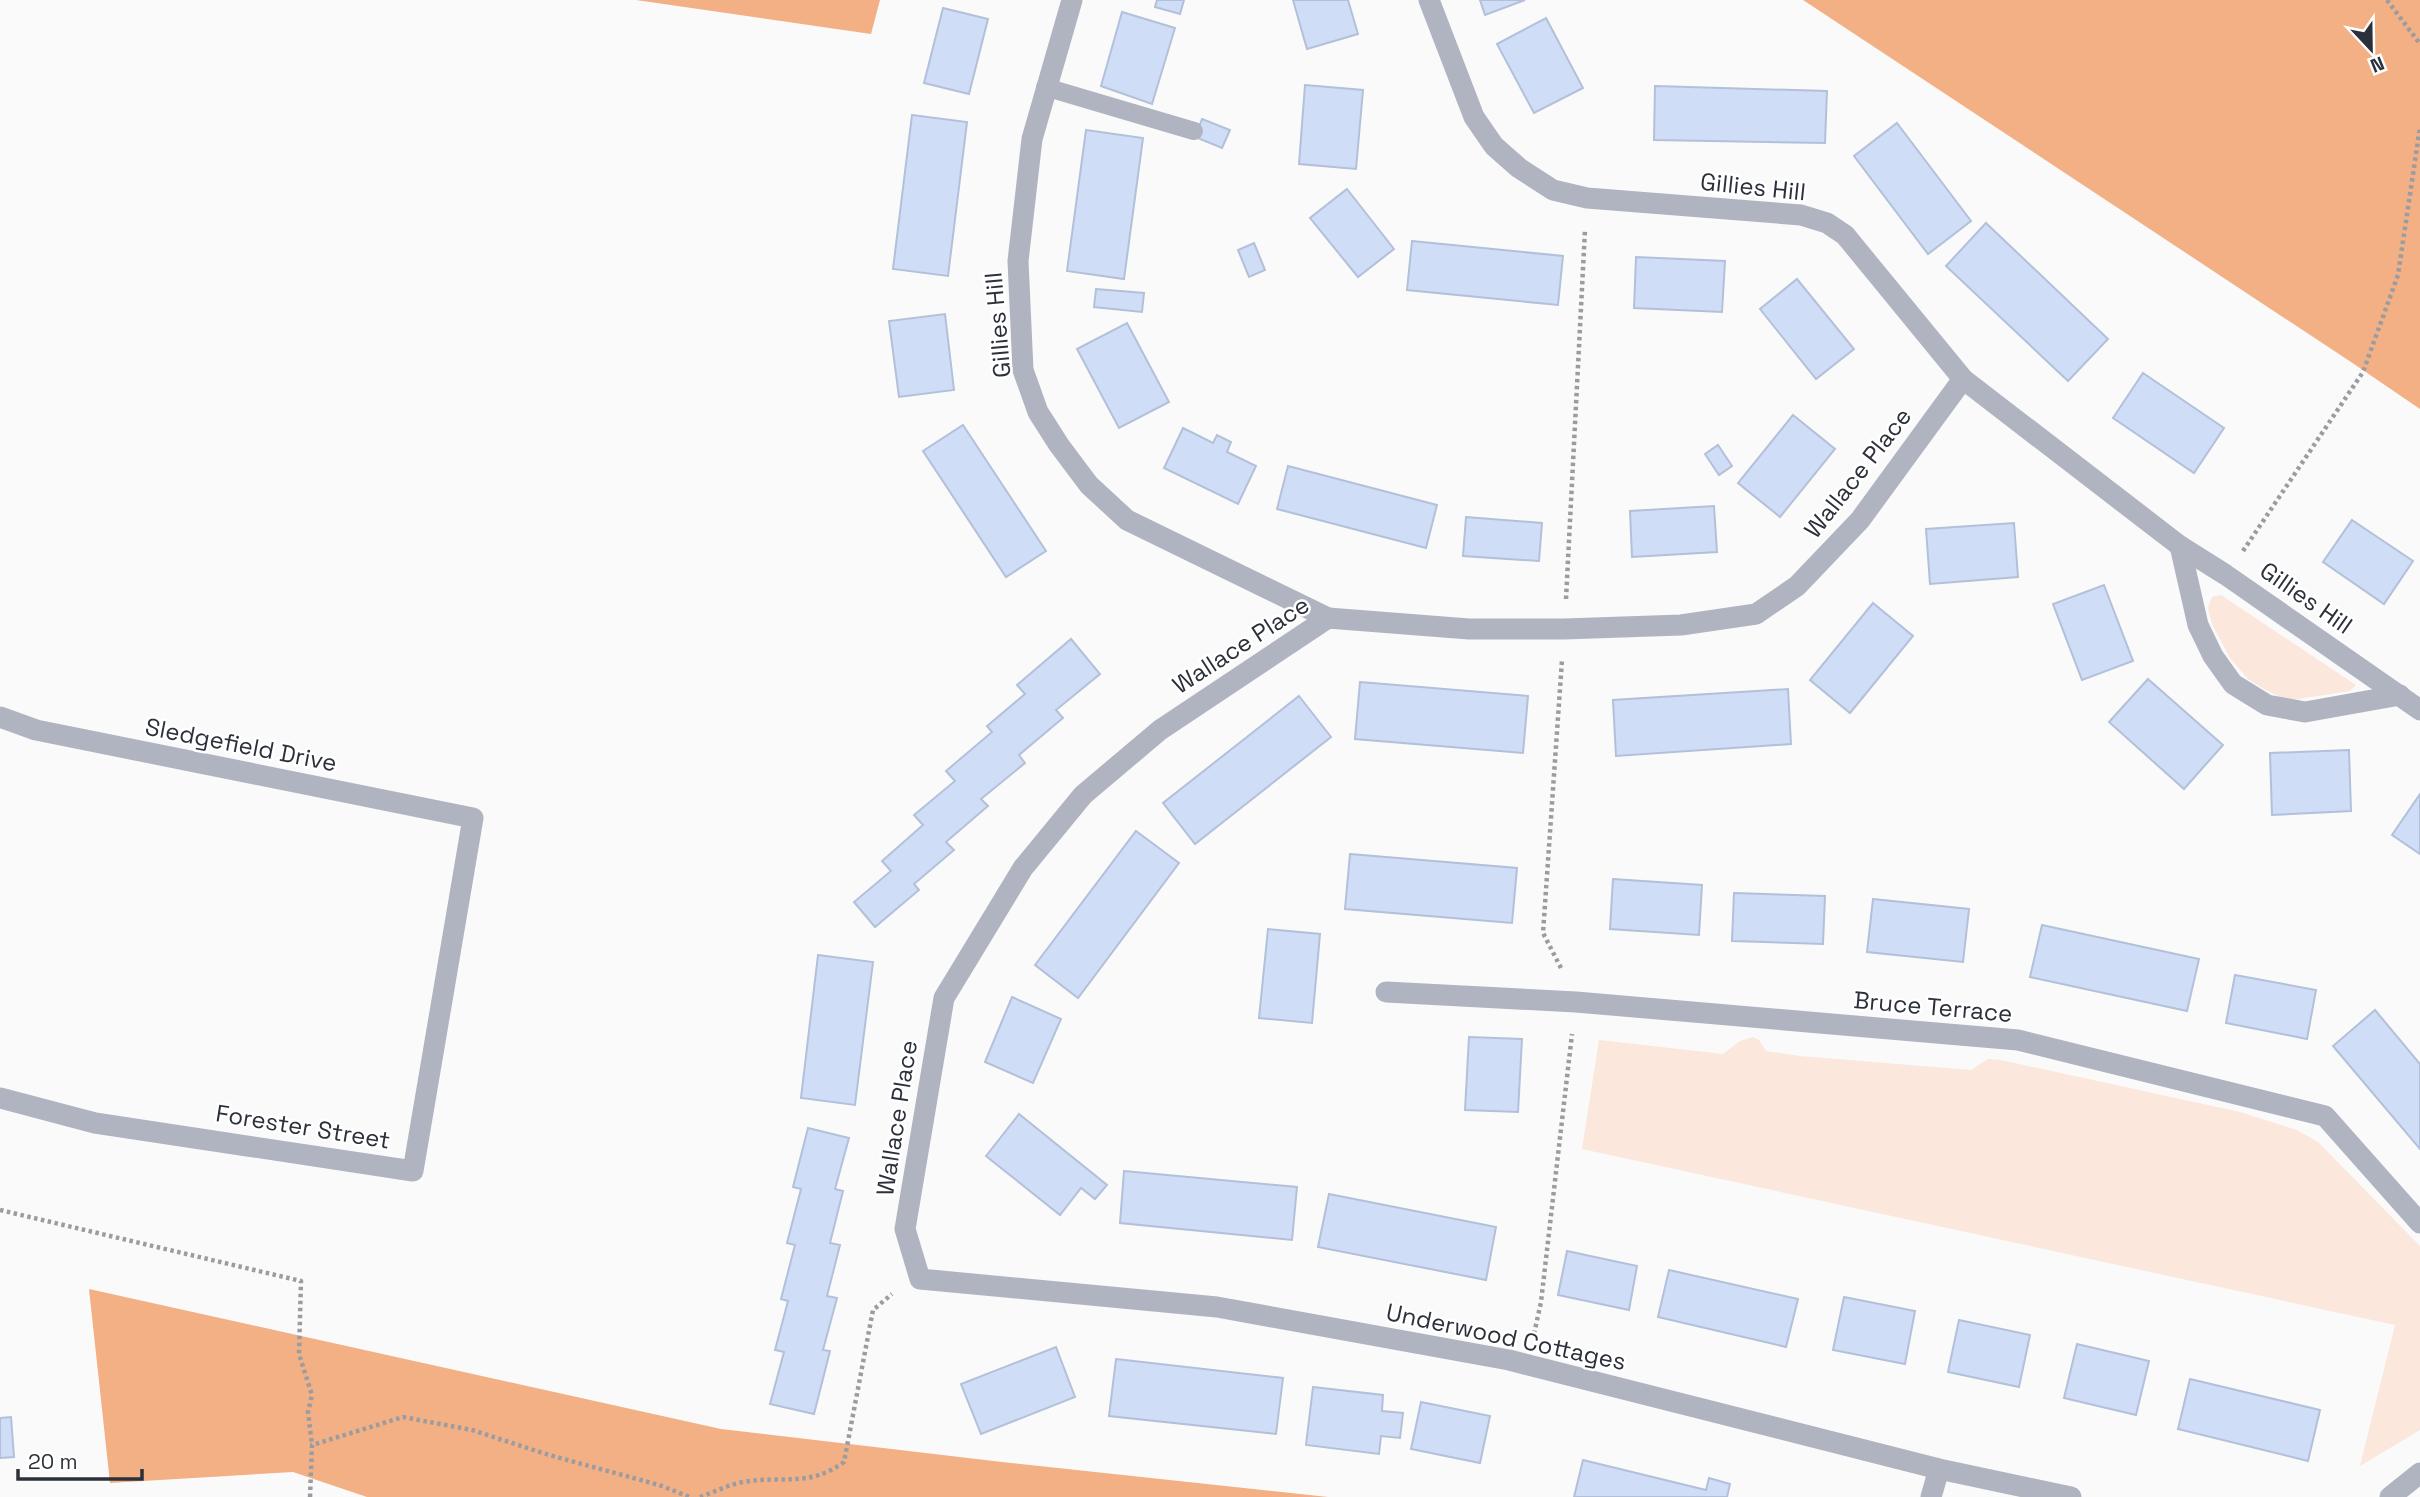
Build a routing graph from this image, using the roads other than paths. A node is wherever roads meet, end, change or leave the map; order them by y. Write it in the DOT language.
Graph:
graph roads {
  1 [pos="1072,0"];
  2 [pos="1429,0"];
  3 [pos="1045,87"];
  4 [pos="1194,131"];
  5 [pos="1963,379"];
  6 [pos="2180,546"];
  7 [pos="1328,618"];
  8 [pos="2400,695"];
  9 [pos="2420,710"];
  10 [pos="0,717"];
  11 [pos="473,818"];
  12 [pos="1386,992"];
  13 [pos="0,1098"];
  14 [pos="2420,1223"];
  15 [pos="920,1279"];
  16 [pos="1939,1469"];
  17 [pos="2420,1472"];
  18 [pos="1931,1497"];
  19 [pos="2071,1497"];
  20 [pos="2390,1497"];
  1 -- 3 [label="street, Gillies Hill"];
  2 -- 5 [label="street, Gillies Hill"];
  3 -- 4 [label="lane"];
  3 -- 7 [label="street, Gillies Hill"];
  5 -- 6 [label="street, Gillies Hill"];
  5 -- 7 [label="street, Wallace Place"];
  6 -- 8 [label="street, Gillies Hill"];
  6 -- 8 [label="street"];
  7 -- 15 [label="street, Wallace Place"];
  8 -- 9 [label="street, Gillies Hill"];
  10 -- 11 [label="street, Sledgefield Drive"];
  11 -- 13 [label="street, Forester Street"];
  12 -- 14 [label="street, Bruce Terrace"];
  15 -- 16 [label="street, Underwood Cottages"];
  16 -- 18 [label="street"];
  16 -- 19 [label="street, Underwood Cottages"];
  17 -- 20 [label="street"];
}
